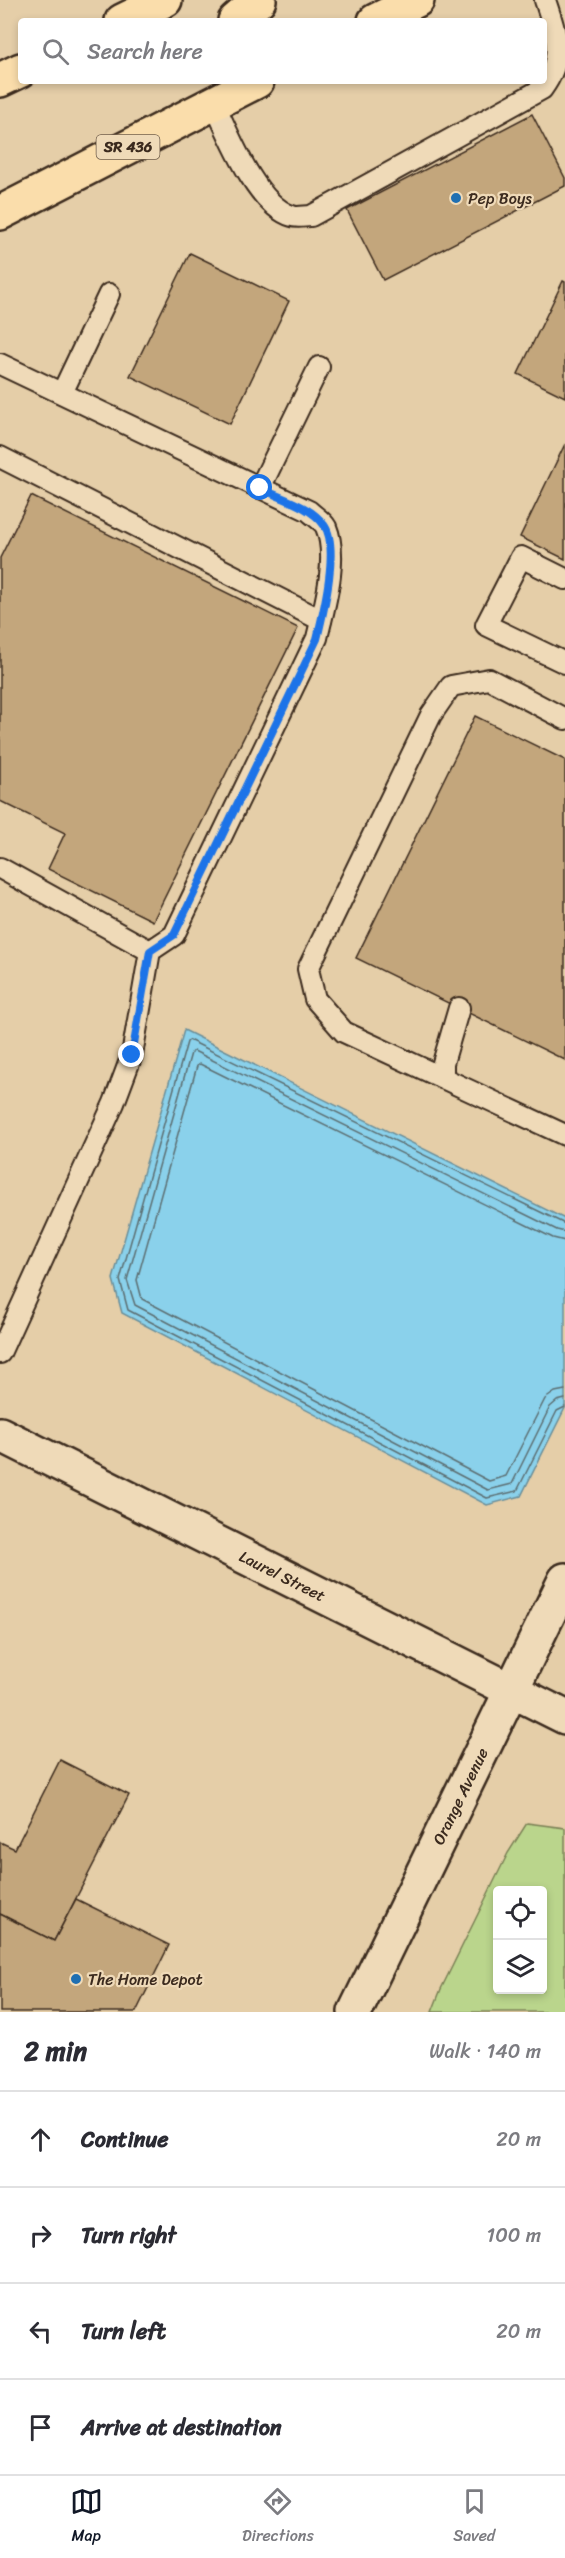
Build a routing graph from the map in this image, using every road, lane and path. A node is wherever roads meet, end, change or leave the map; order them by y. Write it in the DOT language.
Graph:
graph roads {
  1 [pos="165,0"];
  2 [pos="259,0"];
  3 [pos="417,0"];
  4 [pos="545,0"];
  5 [pos="128,18"];
  6 [pos="239,18"];
  7 [pos="381,18"];
  8 [pos="18,71"];
  9 [pos="0,80"];
  10 [pos="245,84"];
  11 [pos="213,92"];
  12 [pos="0,213"];
  13 [pos="109,294"];
  14 [pos="0,364"];
  15 [pos="319,367"];
  16 [pos="62,393"];
  17 [pos="0,457"];
  18 [pos="260,488"];
  19 [pos="565,579"];
  20 [pos="321,620"];
  21 [pos="565,663"];
  22 [pos="565,719"];
  23 [pos="0,868"];
  24 [pos="150,951"];
  25 [pos="459,1008"];
  26 [pos="443,1078"];
  27 [pos="565,1135"];
  28 [pos="0,1353"];
  29 [pos="0,1434"];
  30 [pos="565,1580"];
  31 [pos="510,1690"];
  32 [pos="565,1717"];
  33 [pos="355,2012"];
  1 -- 5 [label="main road"];
  2 -- 6 [label="main road"];
  3 -- 7 [label="main road"];
  4 -- 11 [label="lane"];
  8 -- 9 [label="main road"];
  10 -- 11 [label="main road, SR 436"];
  11 -- 12 [label="main road, SR 436"];
  13 -- 16 [label="lane"];
  14 -- 16 [label="lane"];
  15 -- 18 [label="lane"];
  16 -- 18 [label="lane"];
  17 -- 20 [label="lane"];
  18 -- 20 [label="lane"];
  19 -- 21 [label="lane"];
  20 -- 24 [label="lane"];
  22 -- 26 [label="lane"];
  23 -- 24 [label="lane"];
  24 -- 28 [label="lane"];
  25 -- 26 [label="lane"];
  26 -- 27 [label="lane"];
  29 -- 31 [label="street, Laurel Street"];
  30 -- 31 [label="street, Orange Avenue"];
  31 -- 32 [label="street, Laurel Street"];
  31 -- 33 [label="street, Orange Avenue"];
}
